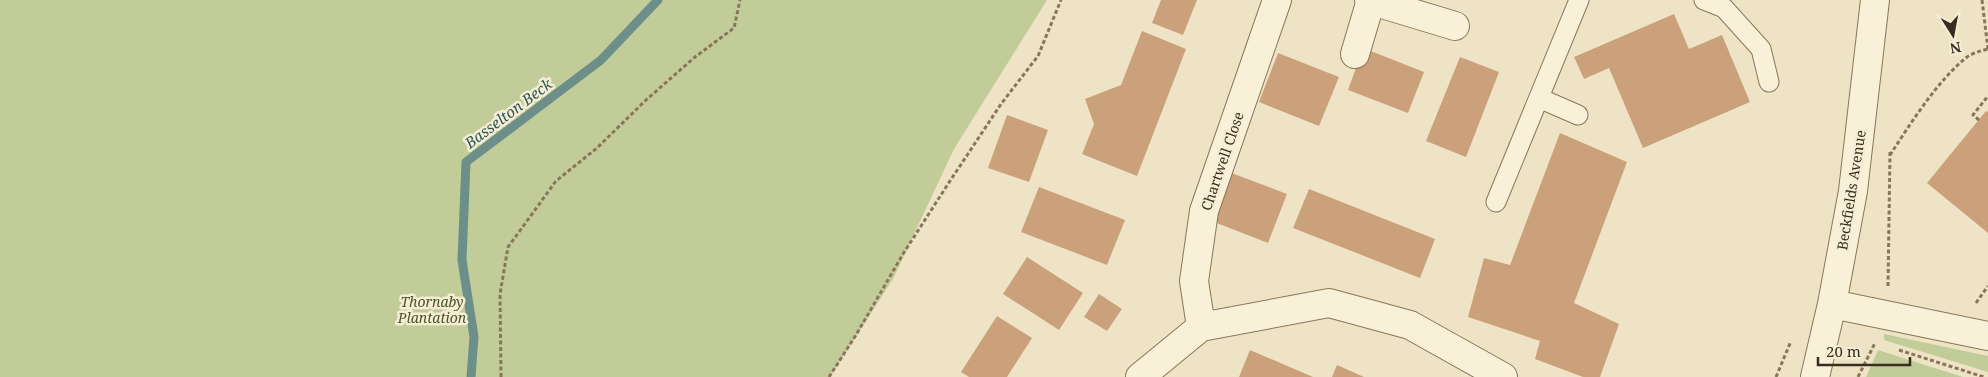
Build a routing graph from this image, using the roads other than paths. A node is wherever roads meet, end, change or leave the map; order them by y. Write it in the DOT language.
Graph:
graph roads {
  1 [pos="1277,0"];
  2 [pos="1370,0"];
  3 [pos="1579,0"];
  4 [pos="1704,0"];
  5 [pos="1875,0"];
  6 [pos="1455,26"];
  7 [pos="1355,54"];
  8 [pos="1769,82"];
  9 [pos="1539,98"];
  10 [pos="1578,115"];
  11 [pos="1496,202"];
  12 [pos="1832,304"];
  13 [pos="1201,327"];
  14 [pos="1988,336"];
  15 [pos="1140,377"];
  16 [pos="1503,377"];
  17 [pos="1816,377"];
  1 -- 13 [label="street, Chartwell Close"];
  2 -- 6 [label="street"];
  2 -- 7 [label="street"];
  3 -- 9 [label="lane"];
  4 -- 8 [label="lane"];
  5 -- 12 [label="street, Beckfields Avenue"];
  9 -- 10 [label="lane"];
  9 -- 11 [label="lane"];
  12 -- 14 [label="street"];
  12 -- 17 [label="street, Beckfields Avenue"];
  13 -- 15 [label="street"];
  13 -- 16 [label="street"];
}
